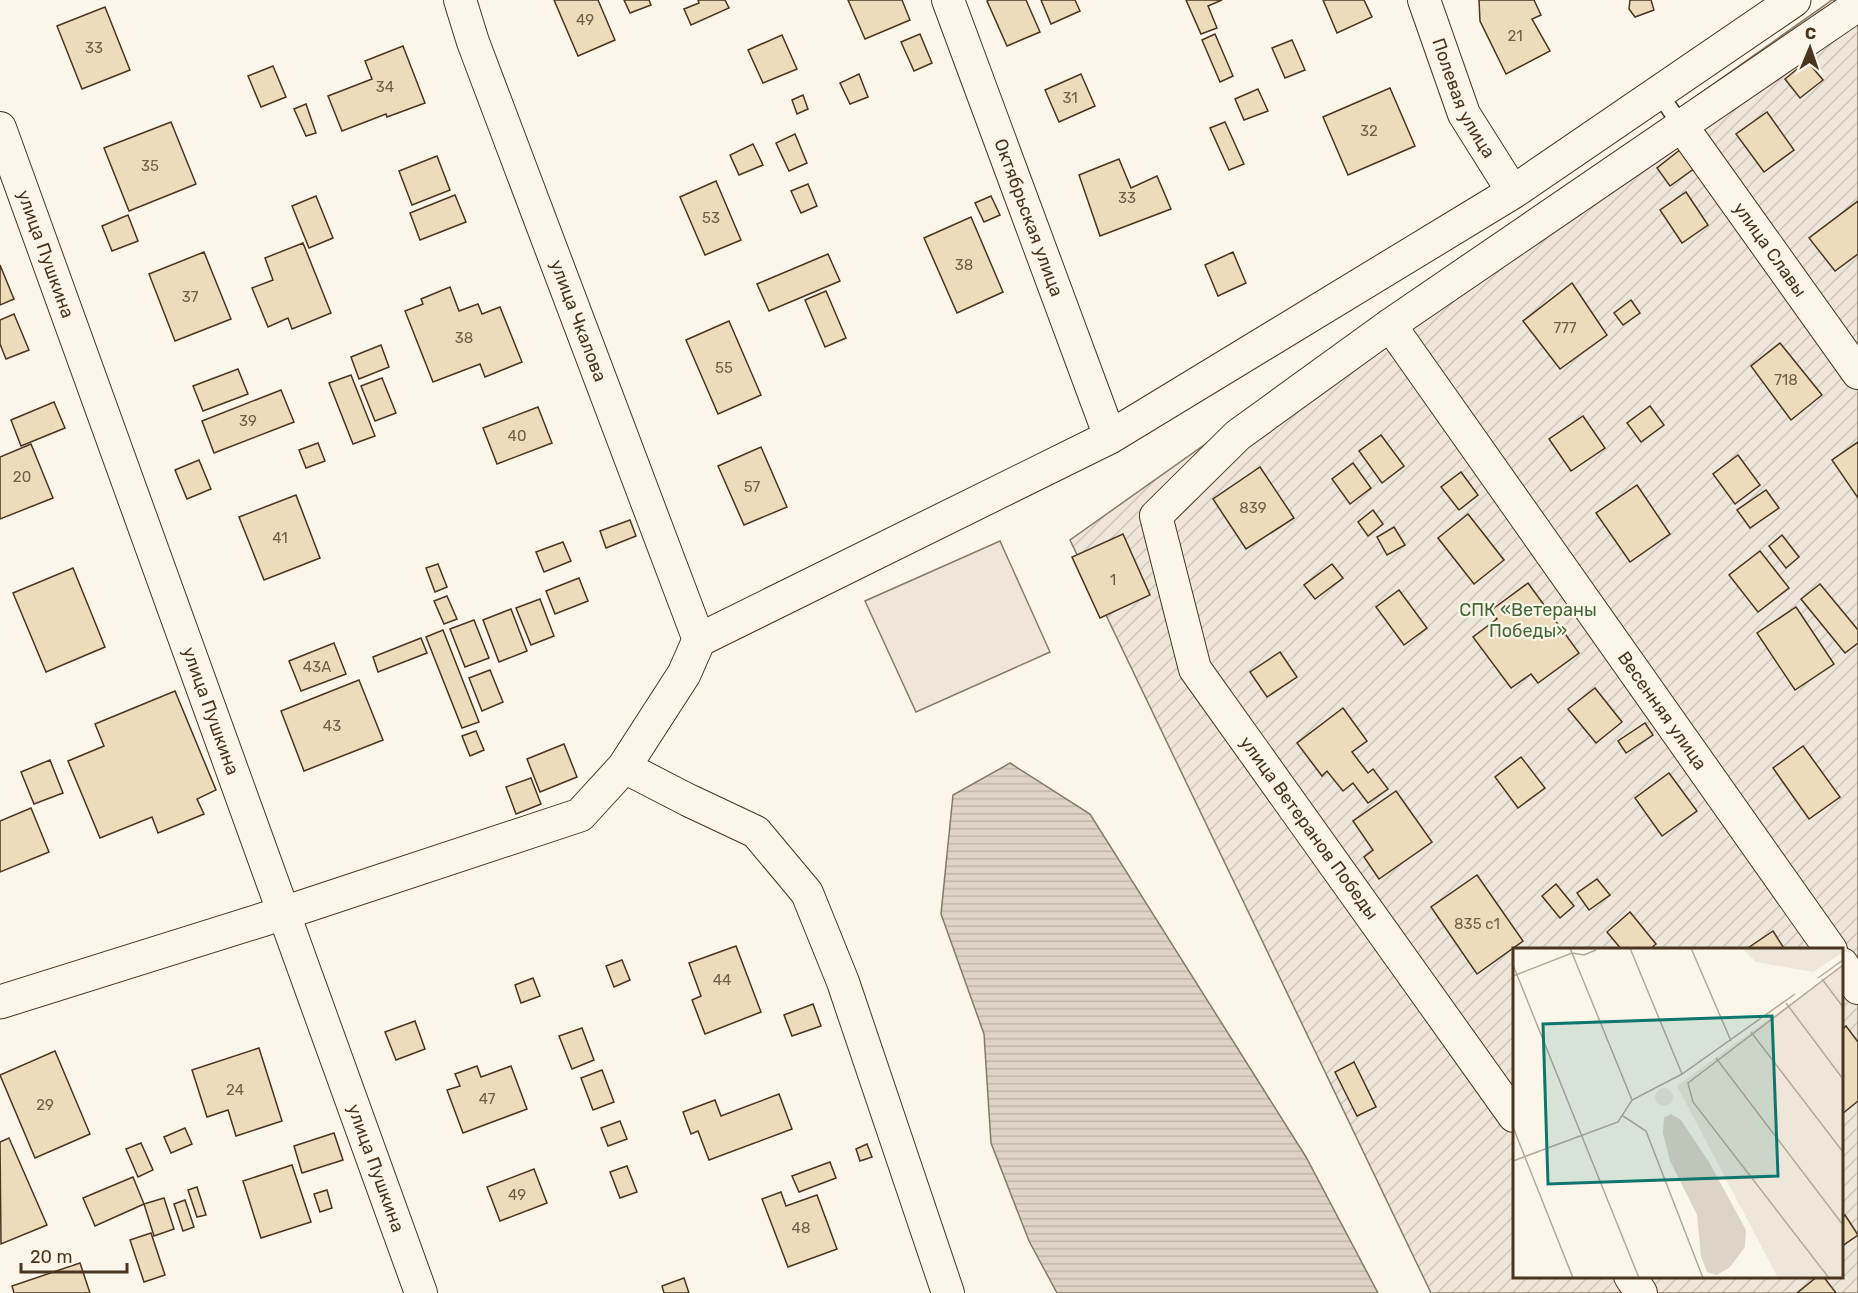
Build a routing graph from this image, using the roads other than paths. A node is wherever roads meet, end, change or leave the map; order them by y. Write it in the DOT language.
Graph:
graph roads {
  1 [pos="460,0"];
  2 [pos="948,0"];
  3 [pos="1424,0"];
  4 [pos="1794,0"];
  5 [pos="1858,5"];
  6 [pos="1658,92"];
  7 [pos="1681,125"];
  8 [pos="0,128"];
  9 [pos="1513,192"];
  10 [pos="1390,325"];
  11 [pos="1858,374"];
  12 [pos="1110,438"];
  13 [pos="699,640"];
  14 [pos="624,767"];
  15 [pos="284,913"];
  16 [pos="1830,948"];
  17 [pos="1843,966"];
  18 [pos="1858,988"];
  19 [pos="0,1002"];
  20 [pos="1513,1113"];
  21 [pos="1630,1278"];
  22 [pos="421,1293"];
  23 [pos="948,1293"];
  24 [pos="1641,1293"];
  1 -- 13 [label="street, улица Чкалова"];
  2 -- 12 [label="street, Октябрьская улица"];
  3 -- 9 [label="street, Полевая улица"];
  4 -- 6 [label="street"];
  5 -- 7 [label="street"];
  6 -- 7 [label="lane"];
  6 -- 9 [label="street"];
  7 -- 10 [label="street"];
  7 -- 11 [label="street, улица Славы"];
  8 -- 15 [label="street, улица Пушкина"];
  9 -- 12 [label="street"];
  10 -- 16 [label="street, Весенняя улица"];
  10 -- 20 [label="street, улица Ветеранов Победы"];
  12 -- 13 [label="street"];
  13 -- 14 [label="street"];
  14 -- 15 [label="street"];
  14 -- 23 [label="street"];
  15 -- 19 [label="street"];
  15 -- 22 [label="street, улица Пушкина"];
  17 -- 18 [label="street"];
  21 -- 24 [label="street"];
}
